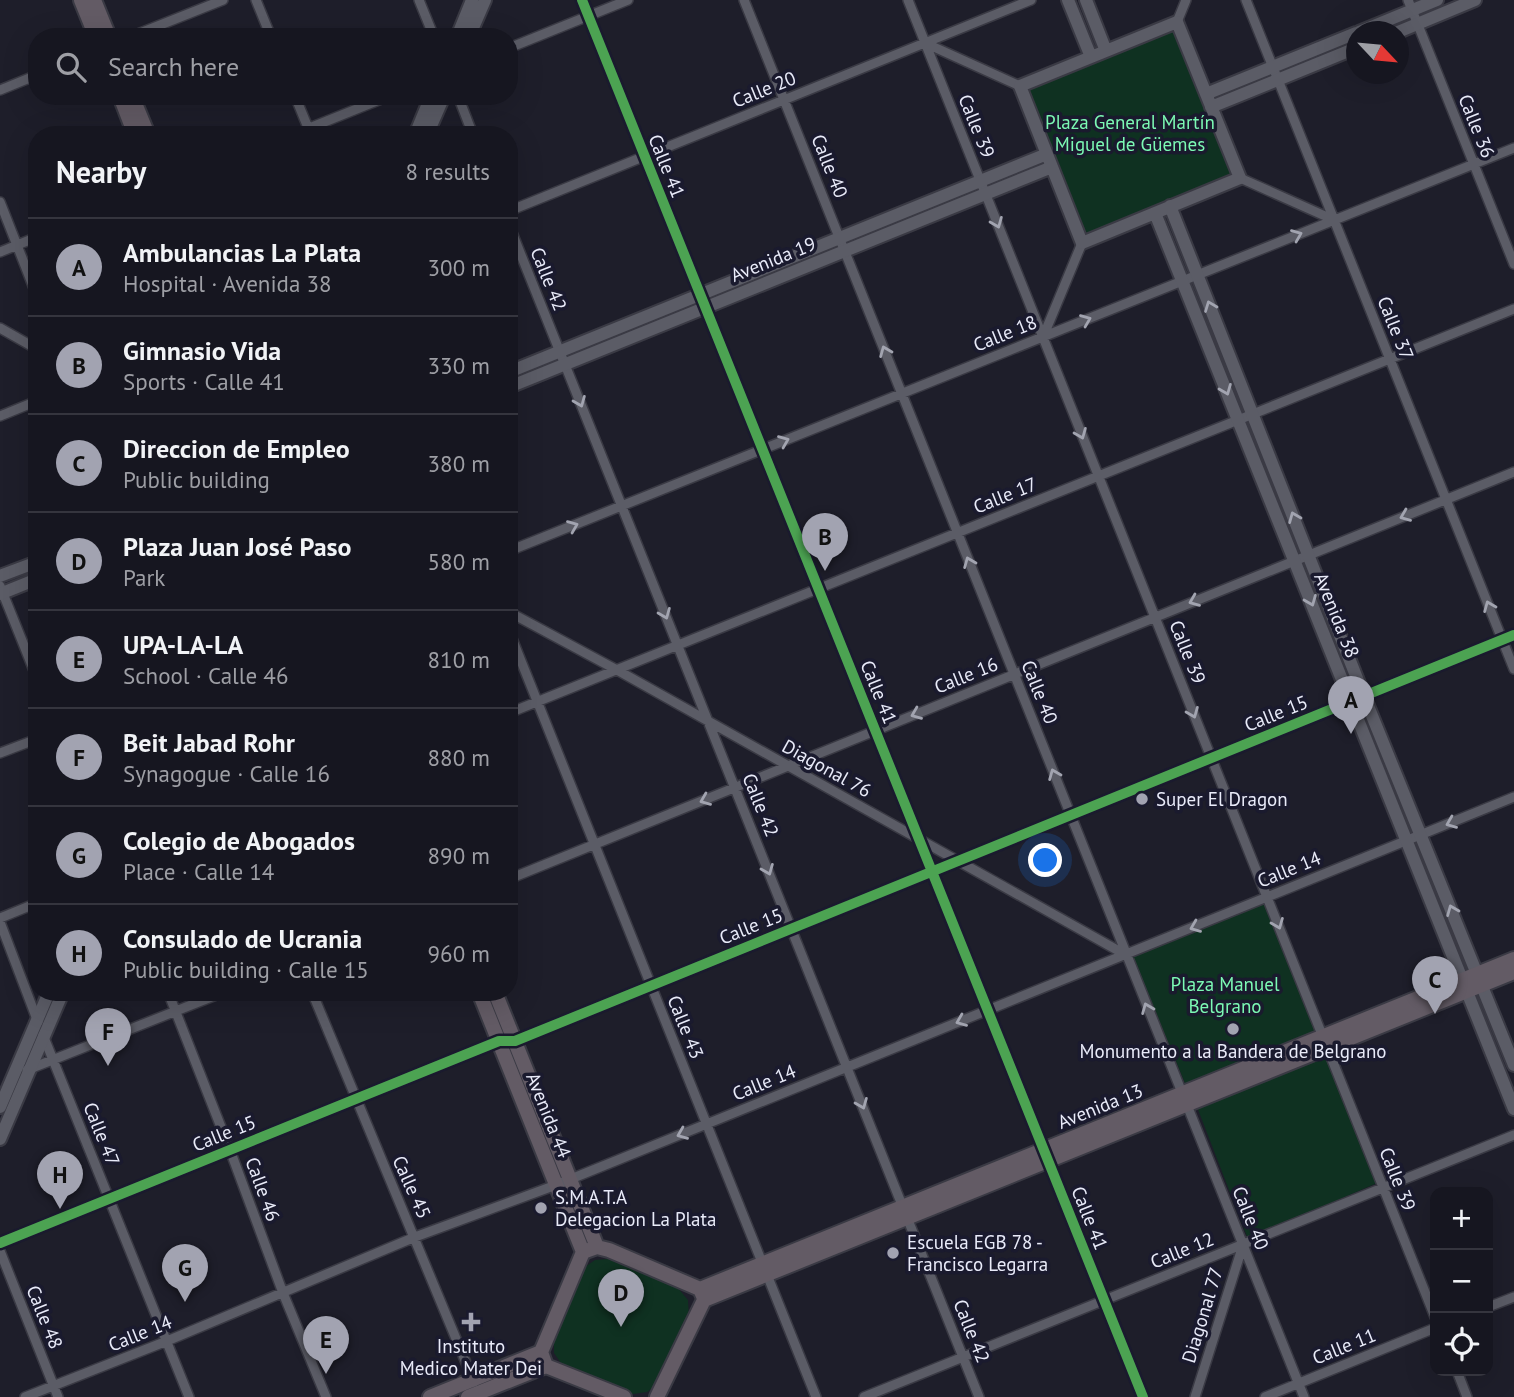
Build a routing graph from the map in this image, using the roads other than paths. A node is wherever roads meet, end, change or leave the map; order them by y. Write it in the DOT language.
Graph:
graph roads {
  1 [pos="81,0"];
  2 [pos="94,0"];
  3 [pos="223,0"];
  4 [pos="256,0"];
  5 [pos="419,0"];
  6 [pos="472,0"];
  7 [pos="485,0"];
  8 [pos="582,0"];
  9 [pos="628,0"];
  10 [pos="744,0"];
  11 [pos="908,0"];
  12 [pos="1031,0"];
  13 [pos="1068,0"];
  14 [pos="1086,0"];
  15 [pos="1186,0"];
  16 [pos="1246,0"];
  17 [pos="1437,0"];
  18 [pos="1475,0"];
  19 [pos="1410,5"];
  20 [pos="588,16"];
  21 [pos="1379,21"];
  22 [pos="1177,22"];
  23 [pos="1418,23"];
  24 [pos="1409,27"];
  25 [pos="92,28"];
  26 [pos="105,28"];
  27 [pos="153,28"];
  28 [pos="267,28"];
  29 [pos="430,28"];
  30 [pos="461,28"];
  31 [pos="474,28"];
  32 [pos="1346,37"];
  33 [pos="925,43"];
  34 [pos="518,44"];
  35 [pos="1106,51"];
  36 [pos="1346,52"];
  37 [pos="1091,57"];
  38 [pos="1273,67"];
  39 [pos="28,79"];
  40 [pos="1278,80"];
  41 [pos="1020,86"];
  42 [pos="0,90"];
  43 [pos="1206,94"];
  44 [pos="784,100"];
  45 [pos="123,105"];
  46 [pos="136,105"];
  47 [pos="299,105"];
  48 [pos="369,105"];
  49 [pos="427,105"];
  50 [pos="440,105"];
  51 [pos="461,105"];
  52 [pos="1211,107"];
  53 [pos="132,126"];
  54 [pos="144,126"];
  55 [pos="308,126"];
  56 [pos="323,126"];
  57 [pos="419,126"];
  58 [pos="431,126"];
  59 [pos="470,126"];
  60 [pos="1514,148"];
  61 [pos="645,156"];
  62 [pos="1050,161"];
  63 [pos="1474,164"];
  64 [pos="1240,178"];
  65 [pos="981,181"];
  66 [pos="985,194"];
  67 [pos="0,202"];
  68 [pos="1170,206"];
  69 [pos="518,207"];
  70 [pos="1155,213"];
  71 [pos="1334,220"];
  72 [pos="840,238"];
  73 [pos="28,241"];
  74 [pos="1082,243"];
  75 [pos="17,245"];
  76 [pos="518,247"];
  77 [pos="845,251"];
  78 [pos="0,252"];
  79 [pos="1514,264"];
  80 [pos="28,273"];
  81 [pos="1198,275"];
  82 [pos="1182,281"];
  83 [pos="703,301"];
  84 [pos="1514,309"];
  85 [pos="0,328"];
  86 [pos="1043,337"];
  87 [pos="28,344"];
  88 [pos="563,358"];
  89 [pos="1390,359"];
  90 [pos="518,370"];
  91 [pos="518,382"];
  92 [pos="902,394"];
  93 [pos="28,405"];
  94 [pos="1252,414"];
  95 [pos="0,416"];
  96 [pos="1238,420"];
  97 [pos="763,450"];
  98 [pos="1514,472"];
  99 [pos="1098,476"];
  100 [pos="1446,499"];
  101 [pos="622,506"];
  102 [pos="957,533"];
  103 [pos="518,547"];
  104 [pos="1310,554"];
  105 [pos="1294,561"];
  106 [pos="28,565"];
  107 [pos="0,576"];
  108 [pos="28,582"];
  109 [pos="818,589"];
  110 [pos="1,591"];
  111 [pos="518,617"];
  112 [pos="1155,617"];
  113 [pos="1514,635"];
  114 [pos="1502,640"];
  115 [pos="678,645"];
  116 [pos="518,654"];
  117 [pos="28,656"];
  118 [pos="1514,669"];
  119 [pos="617,670"];
  120 [pos="1014,674"];
  121 [pos="1364,696"];
  122 [pos="1351,701"];
  123 [pos="537,702"];
  124 [pos="518,709"];
  125 [pos="709,723"];
  126 [pos="876,730"];
  127 [pos="28,743"];
  128 [pos="0,754"];
  129 [pos="1211,758"];
  130 [pos="786,765"];
  131 [pos="735,787"];
  132 [pos="1514,797"];
  133 [pos="1070,815"];
  134 [pos="1422,835"];
  135 [pos="919,839"];
  136 [pos="1406,841"];
  137 [pos="594,844"];
  138 [pos="957,861"];
  139 [pos="932,871"];
  140 [pos="518,875"];
  141 [pos="1267,897"];
  142 [pos="28,907"];
  143 [pos="0,920"];
  144 [pos="792,928"];
  145 [pos="1126,955"];
  146 [pos="1514,959"];
  147 [pos="1514,972"];
  148 [pos="1480,979"];
  149 [pos="651,985"];
  150 [pos="1465,986"];
  151 [pos="28,996"];
  152 [pos="30,1001"];
  153 [pos="45,1001"];
  154 [pos="59,1001"];
  155 [pos="171,1001"];
  156 [pos="201,1001"];
  157 [pos="316,1001"];
  158 [pos="483,1001"];
  159 [pos="498,1001"];
  160 [pos="988,1010"];
  161 [pos="176,1011"];
  162 [pos="37,1020"];
  163 [pos="44,1037"];
  164 [pos="499,1041"];
  165 [pos="514,1041"];
  166 [pos="1325,1042"];
  167 [pos="53,1060"];
  168 [pos="1514,1065"];
  169 [pos="848,1067"];
  170 [pos="30,1069"];
  171 [pos="13,1076"];
  172 [pos="0,1082"];
  173 [pos="1184,1099"];
  174 [pos="355,1100"];
  175 [pos="0,1107"];
  176 [pos="1514,1109"];
  177 [pos="706,1125"];
  178 [pos="1514,1135"];
  179 [pos="0,1139"];
  180 [pos="230,1150"];
  181 [pos="1046,1155"];
  182 [pos="563,1183"];
  183 [pos="1383,1187"];
  184 [pos="109,1199"];
  185 [pos="906,1212"];
  186 [pos="415,1237"];
  187 [pos="0,1243"];
  188 [pos="1243,1244"];
  189 [pos="590,1250"];
  190 [pos="0,1251"];
  191 [pos="765,1269"];
  192 [pos="283,1293"];
  193 [pos="702,1295"];
  194 [pos="1514,1297"];
  195 [pos="1104,1300"];
  196 [pos="1493,1305"];
  197 [pos="1433,1313"];
  198 [pos="1430,1330"];
  199 [pos="167,1342"];
  200 [pos="963,1357"];
  201 [pos="543,1359"];
  202 [pos="1459,1376"];
  203 [pos="1298,1384"];
  204 [pos="54,1386"];
  205 [pos="475,1392"];
  206 [pos="25,1397"];
  207 [pos="58,1397"];
  208 [pos="189,1397"];
  209 [pos="326,1397"];
  210 [pos="430,1397"];
  211 [pos="624,1397"];
  212 [pos="658,1397"];
  213 [pos="817,1397"];
  214 [pos="863,1397"];
  215 [pos="979,1397"];
  216 [pos="1143,1397"];
  217 [pos="1195,1397"];
  218 [pos="1265,1397"];
  219 [pos="1304,1397"];
  220 [pos="1467,1397"];
  1 -- 25 [label="main road"];
  2 -- 26 [label="main road"];
  3 -- 27 [label="street"];
  4 -- 28 [label="street"];
  5 -- 29 [label="street"];
  6 -- 30 [label="main road"];
  7 -- 31 [label="main road"];
  8 -- 20 [label="street, Calle 41"];
  9 -- 20 [label="street"];
  10 -- 44 [label="street, Calle 40"];
  11 -- 33 [label="street, Calle 39"];
  12 -- 33 [label="street, Calle 20"];
  13 -- 37 [label="main road"];
  14 -- 35 [label="main road"];
  15 -- 22 [label="street"];
  16 -- 38 [label="street, Calle 37"];
  17 -- 19 [label="main road"];
  18 -- 23 [label="main road"];
  19 -- 21 [label="main road"];
  19 -- 23 [label="street, Calle 36"];
  20 -- 34 [label="street"];
  20 -- 61 [label="street, Calle 41"];
  22 -- 35 [label="main road"];
  22 -- 43 [label="main road"];
  23 -- 24 [label="main road"];
  23 -- 63 [label="street, Calle 36"];
  32 -- 38 [label="main road"];
  33 -- 41 [label="street"];
  33 -- 44 [label="street, Calle 20"];
  33 -- 65 [label="street, Calle 39"];
  35 -- 37 [label="main road"];
  36 -- 40 [label="main road"];
  37 -- 41 [label="main road"];
  38 -- 40 [label="street, Calle 37"];
  38 -- 43 [label="main road"];
  39 -- 42 [label="street"];
  40 -- 52 [label="main road"];
  40 -- 71 [label="street, Calle 37"];
  41 -- 62 [label="main road"];
  43 -- 52 [label="main road"];
  44 -- 61 [label="street, Calle 20"];
  44 -- 72 [label="street, Calle 40"];
  45 -- 53 [label="main road"];
  46 -- 54 [label="main road"];
  47 -- 55 [label="street"];
  48 -- 56 [label="street"];
  49 -- 57 [label="main road"];
  50 -- 58 [label="main road"];
  51 -- 59 [label="street"];
  52 -- 64 [label="main road"];
  60 -- 63 [label="street, Calle 18"];
  61 -- 69 [label="street, Calle 20"];
  61 -- 83 [label="street, Calle 41"];
  62 -- 65 [label="main road, Avenida 19"];
  62 -- 66 [label="main road, Avenida 19"];
  62 -- 74 [label="main road"];
  63 -- 71 [label="street, Calle 18"];
  63 -- 79 [label="street, Calle 36"];
  64 -- 68 [label="main road"];
  64 -- 71 [label="street"];
  65 -- 66 [label="street, Calle 39"];
  65 -- 72 [label="main road, Avenida 19"];
  66 -- 77 [label="main road, Avenida 19"];
  66 -- 86 [label="street, Calle 39, one-way"];
  67 -- 75 [label="street"];
  68 -- 70 [label="main road"];
  68 -- 81 [label="main road, Avenida 38"];
  70 -- 74 [label="main road"];
  70 -- 82 [label="main road, Avenida 38"];
  81 -- 71 [label="street, Calle 18, one-way"];
  71 -- 89 [label="street, Calle 37"];
  72 -- 77 [label="street, Calle 40"];
  72 -- 83 [label="main road, Avenida 19"];
  73 -- 75 [label="street"];
  74 -- 86 [label="street"];
  75 -- 78 [label="street"];
  75 -- 80 [label="street"];
  76 -- 88 [label="street, Calle 42"];
  77 -- 83 [label="main road, Avenida 19"];
  92 -- 77 [label="street, Calle 40, one-way"];
  81 -- 82 [label="street, Calle 18"];
  94 -- 81 [label="main road, Avenida 38, one-way"];
  86 -- 82 [label="street, Calle 18, one-way"];
  82 -- 96 [label="main road, Avenida 38, one-way"];
  83 -- 88 [label="main road, Avenida 19"];
  83 -- 97 [label="street, Calle 41"];
  84 -- 89 [label="street, Calle 17"];
  85 -- 87 [label="street"];
  86 -- 92 [label="street, Calle 18"];
  86 -- 99 [label="street, Calle 39, one-way"];
  88 -- 90 [label="main road, Avenida 19"];
  88 -- 91 [label="main road, Avenida 19"];
  88 -- 101 [label="street, Calle 42, one-way"];
  89 -- 94 [label="street, Calle 17"];
  89 -- 100 [label="street, Calle 37"];
  97 -- 92 [label="street, Calle 18, one-way"];
  92 -- 102 [label="street, Calle 40"];
  93 -- 95 [label="street"];
  94 -- 96 [label="street, Calle 17"];
  104 -- 94 [label="main road, Avenida 38, one-way"];
  96 -- 99 [label="street, Calle 17"];
  96 -- 105 [label="main road, Avenida 38"];
  97 -- 101 [label="street, Calle 18"];
  97 -- 109 [label="street, Calle 41"];
  98 -- 100 [label="street, Calle 16"];
  99 -- 102 [label="street, Calle 17"];
  99 -- 112 [label="street, Calle 39"];
  100 -- 104 [label="street, Calle 16, one-way"];
  114 -- 100 [label="street, Calle 37, one-way"];
  103 -- 101 [label="street, Calle 18, one-way"];
  101 -- 115 [label="street, Calle 42, one-way"];
  102 -- 109 [label="street, Calle 17"];
  120 -- 102 [label="street, Calle 40, one-way"];
  104 -- 105 [label="street, Calle 16"];
  104 -- 121 [label="main road, Avenida 38"];
  105 -- 112 [label="street, Calle 16, one-way"];
  105 -- 122 [label="main road, Avenida 38, one-way"];
  106 -- 107 [label="main road"];
  108 -- 110 [label="main road"];
  109 -- 115 [label="street, Calle 17"];
  109 -- 126 [label="street, Calle 41"];
  110 -- 117 [label="street"];
  111 -- 119 [label="street, Diagonal 76"];
  112 -- 120 [label="street, Calle 16"];
  112 -- 129 [label="street, Calle 39, one-way"];
  113 -- 114 [label="street, Calle 15"];
  114 -- 118 [label="street, Calle 37"];
  114 -- 121 [label="street, Calle 15"];
  115 -- 119 [label="street, Calle 17"];
  115 -- 125 [label="street, Calle 42"];
  116 -- 123 [label="street, Calle 43"];
  119 -- 123 [label="street, Calle 17"];
  119 -- 125 [label="street, Diagonal 76"];
  120 -- 126 [label="street, Calle 16, one-way"];
  133 -- 120 [label="street, Calle 40, one-way"];
  121 -- 122 [label="street, Calle 15"];
  121 -- 134 [label="main road, Avenida 38"];
  122 -- 129 [label="street, Calle 15"];
  122 -- 136 [label="main road, Avenida 38"];
  123 -- 124 [label="street, Calle 17"];
  123 -- 137 [label="street, Calle 43"];
  125 -- 130 [label="street, Diagonal 76"];
  125 -- 131 [label="street, Calle 42"];
  126 -- 130 [label="street, Calle 16"];
  126 -- 135 [label="street, Calle 41"];
  127 -- 128 [label="street"];
  129 -- 133 [label="street, Calle 15"];
  129 -- 141 [label="street, Calle 39"];
  130 -- 131 [label="street, Calle 16"];
  130 -- 135 [label="street, Diagonal 76"];
  131 -- 137 [label="street, Calle 16, one-way"];
  131 -- 144 [label="street, Calle 42, one-way"];
  132 -- 134 [label="street, Calle 14, one-way"];
  133 -- 138 [label="street, Calle 15"];
  133 -- 145 [label="street, Calle 40"];
  134 -- 136 [label="street, Calle 14"];
  148 -- 134 [label="main road, Avenida 38, one-way"];
  135 -- 138 [label="street, Diagonal 76"];
  135 -- 139 [label="street, Calle 41"];
  136 -- 141 [label="street, Calle 14"];
  136 -- 150 [label="main road, Avenida 38"];
  137 -- 140 [label="street, Calle 16"];
  137 -- 149 [label="street, Calle 43"];
  138 -- 139 [label="street, Calle 15"];
  138 -- 145 [label="street, Diagonal 76"];
  139 -- 144 [label="street, Calle 15"];
  139 -- 160 [label="street, Calle 41"];
  141 -- 145 [label="street, Calle 14, one-way"];
  141 -- 166 [label="street, Calle 39, one-way"];
  142 -- 143 [label="street"];
  143 -- 151 [label="street, Calle 47"];
  144 -- 149 [label="street, Calle 15"];
  144 -- 169 [label="street, Calle 42"];
  145 -- 160 [label="street, Calle 14"];
  173 -- 145 [label="street, Calle 40, one-way"];
  146 -- 148 [label="main road, Avenida 13"];
  147 -- 148 [label="main road, Avenida 13"];
  148 -- 150 [label="main road, Avenida 13"];
  148 -- 168 [label="main road, Avenida 38"];
  149 -- 165 [label="street, Calle 15"];
  149 -- 177 [label="street, Calle 43"];
  150 -- 166 [label="main road, Avenida 13"];
  150 -- 176 [label="main road, Avenida 38"];
  152 -- 162 [label="street, Calle 47"];
  153 -- 162 [label="main road"];
  154 -- 163 [label="main road"];
  155 -- 161 [label="street, Calle 46"];
  156 -- 161 [label="street"];
  157 -- 174 [label="street, Calle 45"];
  158 -- 164 [label="main road, Avenida 44"];
  159 -- 165 [label="main road, Avenida 44"];
  160 -- 169 [label="street, Calle 14, one-way"];
  160 -- 181 [label="street, Calle 41"];
  161 -- 167 [label="street"];
  161 -- 180 [label="street, Calle 46"];
  162 -- 163 [label="street, Calle 47"];
  162 -- 171 [label="main road"];
  163 -- 167 [label="street, Calle 47"];
  163 -- 170 [label="main road"];
  164 -- 165 [label="street, Calle 15"];
  164 -- 174 [label="street, Calle 15"];
  164 -- 182 [label="main road, Avenida 44"];
  165 -- 182 [label="main road, Avenida 44"];
  166 -- 173 [label="main road, Avenida 13"];
  166 -- 183 [label="street, Calle 39"];
  167 -- 170 [label="street"];
  167 -- 184 [label="street, Calle 47"];
  169 -- 177 [label="street, Calle 14"];
  169 -- 185 [label="street, Calle 42, one-way"];
  170 -- 171 [label="street"];
  170 -- 179 [label="main road"];
  171 -- 172 [label="street"];
  171 -- 175 [label="main road"];
  173 -- 181 [label="main road, Avenida 13"];
  173 -- 188 [label="street, Calle 40"];
  174 -- 180 [label="street, Calle 15"];
  174 -- 186 [label="street, Calle 45"];
  177 -- 182 [label="street, Calle 14, one-way"];
  177 -- 191 [label="street, Calle 43"];
  178 -- 183 [label="street, Calle 12"];
  180 -- 184 [label="street, Calle 15"];
  180 -- 192 [label="street, Calle 46"];
  181 -- 185 [label="main road, Avenida 13"];
  181 -- 195 [label="street, Calle 41"];
  182 -- 186 [label="street, Calle 14"];
  182 -- 189 [label="main road, Avenida 44"];
  183 -- 188 [label="street, Calle 12"];
  183 -- 197 [label="street, Calle 39"];
  184 -- 187 [label="street, Calle 15"];
  184 -- 199 [label="street, Calle 47"];
  185 -- 191 [label="main road, Avenida 13"];
  185 -- 200 [label="street, Calle 42"];
  186 -- 192 [label="street, Calle 14"];
  186 -- 205 [label="street, Calle 45"];
  188 -- 195 [label="street, Calle 12"];
  188 -- 203 [label="street, Calle 40"];
  188 -- 217 [label="street, Diagonal 77"];
  189 -- 193 [label="main road"];
  189 -- 201 [label="main road"];
  190 -- 204 [label="street, Calle 48"];
  191 -- 193 [label="main road, Avenida 13"];
  191 -- 213 [label="street, Calle 43"];
  192 -- 199 [label="street, Calle 14"];
  192 -- 209 [label="street, Calle 46"];
  193 -- 212 [label="main road"];
  194 -- 196 [label="street"];
  195 -- 200 [label="street, Calle 12"];
  195 -- 216 [label="street, Calle 41"];
  198 -- 203 [label="street, Calle 11"];
  199 -- 204 [label="street, Calle 14"];
  199 -- 208 [label="street, Calle 47"];
  200 -- 214 [label="street, Calle 12"];
  200 -- 215 [label="street, Calle 42"];
  201 -- 205 [label="main road"];
  201 -- 211 [label="main road"];
  202 -- 220 [label="street"];
  203 -- 218 [label="street, Calle 11"];
  203 -- 219 [label="street, Calle 40"];
  204 -- 206 [label="street, Calle 14"];
  204 -- 207 [label="street, Calle 48"];
  205 -- 210 [label="main road"];
}
